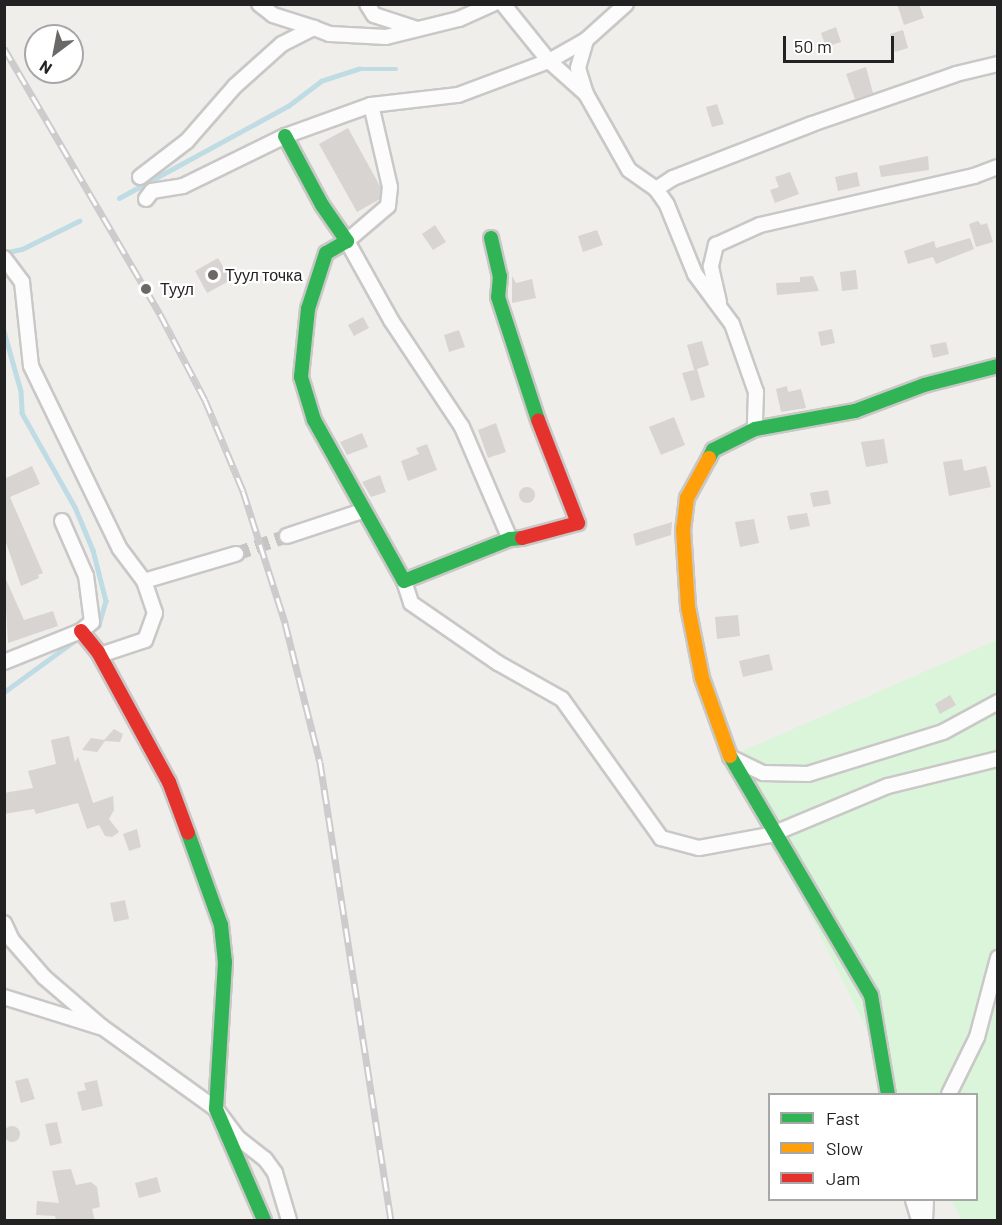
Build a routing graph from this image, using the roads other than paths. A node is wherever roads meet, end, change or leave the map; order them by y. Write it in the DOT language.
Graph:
graph roads {
  1 [pos="259,4"];
  2 [pos="368,4"];
  3 [pos="493,4"];
  4 [pos="503,4"];
  5 [pos="626,4"];
  6 [pos="272,10"];
  7 [pos="314,28"];
  8 [pos="417,29"];
  9 [pos="586,40"];
  10 [pos="549,61"];
  11 [pos="998,64"];
  12 [pos="586,94"];
  13 [pos="371,105"];
  14 [pos="285,136"];
  15 [pos="998,166"];
  16 [pos="140,177"];
  17 [pos="656,189"];
  18 [pos="146,199"];
  19 [pos="491,238"];
  20 [pos="347,241"];
  21 [pos="5,259"];
  22 [pos="720,307"];
  23 [pos="998,366"];
  24 [pos="755,429"];
  25 [pos="362,511"];
  26 [pos="63,521"];
  27 [pos="287,536"];
  28 [pos="510,539"];
  29 [pos="236,554"];
  30 [pos="404,580"];
  31 [pos="144,581"];
  32 [pos="84,634"];
  33 [pos="100,655"];
  34 [pos="4,662"];
  35 [pos="998,702"];
  36 [pos="730,757"];
  37 [pos="998,759"];
  38 [pos="774,833"];
  39 [pos="4,923"];
  40 [pos="998,958"];
  41 [pos="4,997"];
  42 [pos="102,1027"];
  43 [pos="888,1093"];
  44 [pos="950,1093"];
  45 [pos="216,1109"];
  46 [pos="913,1201"];
  47 [pos="926,1201"];
  48 [pos="264,1221"];
  49 [pos="289,1221"];
  50 [pos="919,1221"];
  51 [pos="925,1221"];
  1 -- 6 [label="street"];
  2 -- 8 [label="street"];
  3 -- 8 [label="street"];
  4 -- 10 [label="street"];
  5 -- 9 [label="street"];
  6 -- 7 [label="street"];
  7 -- 8 [label="street"];
  7 -- 16 [label="street"];
  9 -- 10 [label="street"];
  9 -- 12 [label="street"];
  10 -- 12 [label="street"];
  10 -- 13 [label="street"];
  11 -- 17 [label="street"];
  12 -- 17 [label="street"];
  13 -- 14 [label="street"];
  13 -- 20 [label="street"];
  14 -- 18 [label="street"];
  14 -- 20 [label="street"];
  15 -- 22 [label="street"];
  17 -- 22 [label="street"];
  19 -- 28 [label="street"];
  20 -- 25 [label="street"];
  20 -- 28 [label="street"];
  21 -- 31 [label="street"];
  22 -- 24 [label="street"];
  23 -- 24 [label="street"];
  24 -- 36 [label="street"];
  25 -- 27 [label="street"];
  25 -- 30 [label="street"];
  26 -- 32 [label="street"];
  28 -- 30 [label="street"];
  29 -- 31 [label="street"];
  30 -- 38 [label="street"];
  31 -- 33 [label="street"];
  32 -- 33 [label="street"];
  32 -- 34 [label="street"];
  33 -- 45 [label="street"];
  35 -- 36 [label="street"];
  36 -- 38 [label="street"];
  37 -- 38 [label="street"];
  38 -- 43 [label="street"];
  39 -- 42 [label="street"];
  40 -- 44 [label="street"];
  41 -- 42 [label="street"];
  42 -- 45 [label="street"];
  45 -- 48 [label="street"];
  45 -- 49 [label="street"];
  46 -- 50 [label="street"];
  47 -- 51 [label="street"];
}
